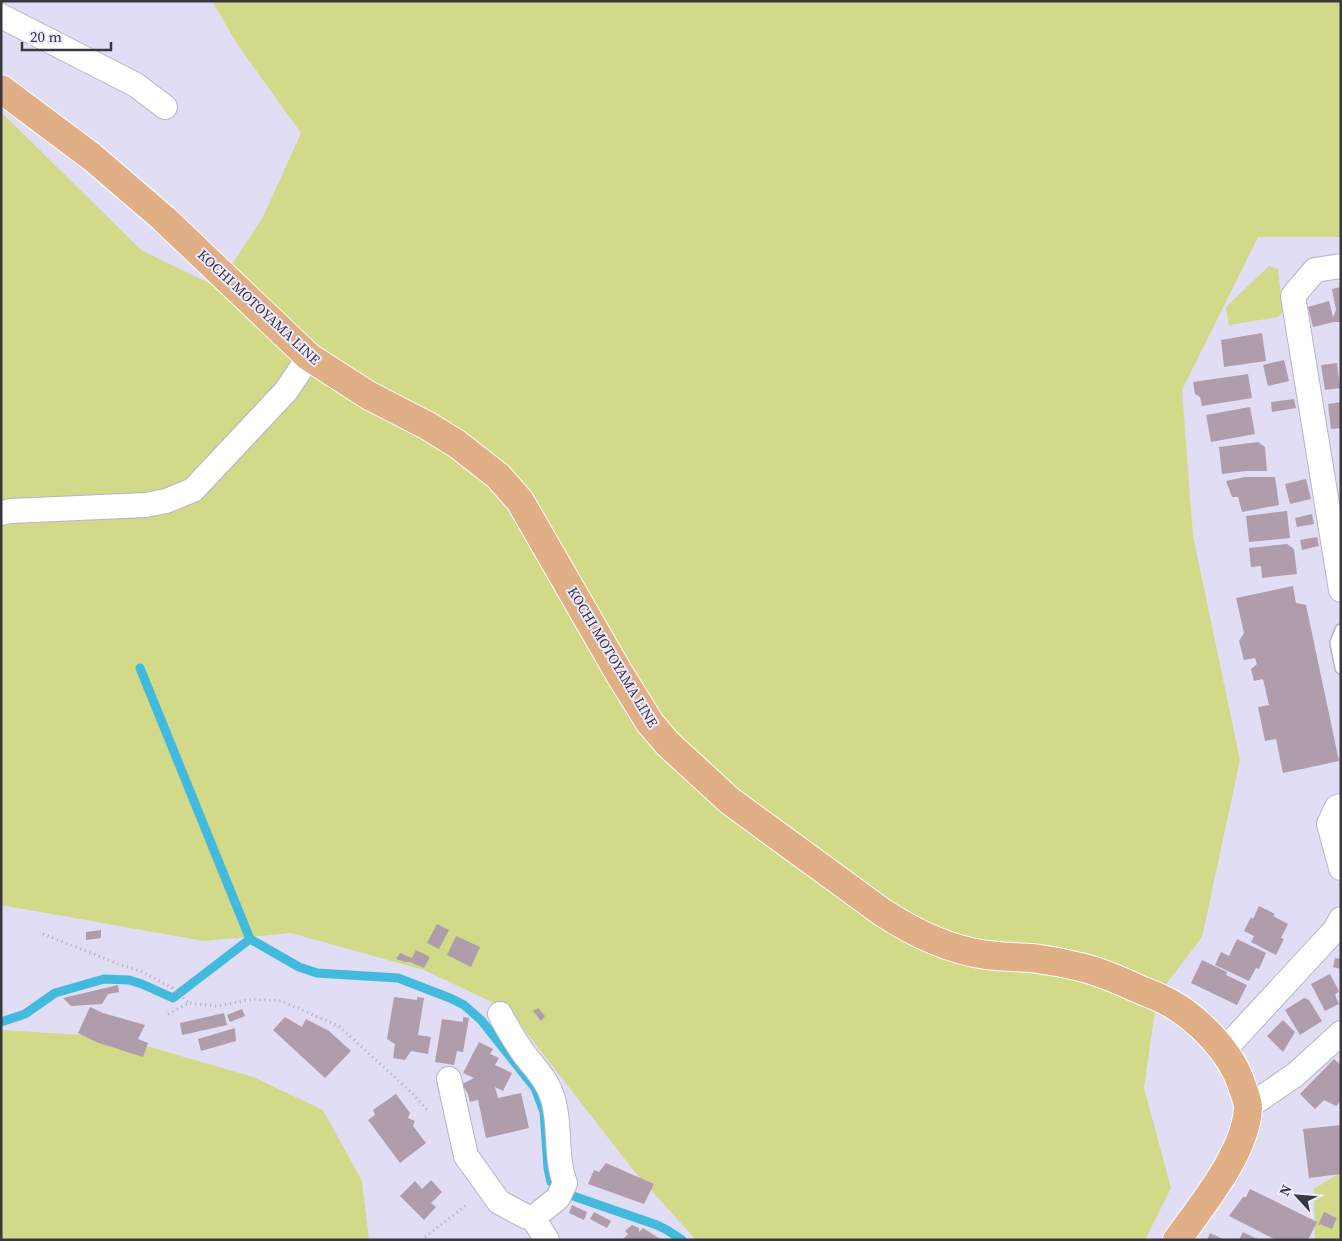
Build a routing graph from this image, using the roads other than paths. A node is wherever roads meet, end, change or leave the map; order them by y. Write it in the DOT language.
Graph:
graph roads {
  1 [pos="1,16"];
  2 [pos="1,88"];
  3 [pos="165,107"];
  4 [pos="1341,266"];
  5 [pos="309,357"];
  6 [pos="1,513"];
  7 [pos="1341,590"];
  8 [pos="1341,630"];
  9 [pos="1341,668"];
  10 [pos="1341,806"];
  11 [pos="1341,868"];
  12 [pos="1341,919"];
  13 [pos="500,1014"];
  14 [pos="1341,1033"];
  15 [pos="1224,1050"];
  16 [pos="449,1079"];
  17 [pos="1248,1107"];
  18 [pos="533,1218"];
  19 [pos="547,1240"];
  20 [pos="1177,1240"];
  1 -- 3 [label="street"];
  2 -- 5 [label="main road, KOCHI MOTOYAMA LINE"];
  4 -- 7 [label="street"];
  5 -- 6 [label="street"];
  5 -- 15 [label="main road, KOCHI MOTOYAMA LINE"];
  8 -- 9 [label="lane"];
  10 -- 11 [label="street"];
  12 -- 15 [label="street"];
  13 -- 18 [label="street"];
  14 -- 17 [label="street"];
  15 -- 17 [label="main road, KOCHI MOTOYAMA LINE"];
  16 -- 18 [label="street"];
  17 -- 20 [label="main road, KOCHI MOTOYAMA LINE"];
  18 -- 19 [label="street"];
}
